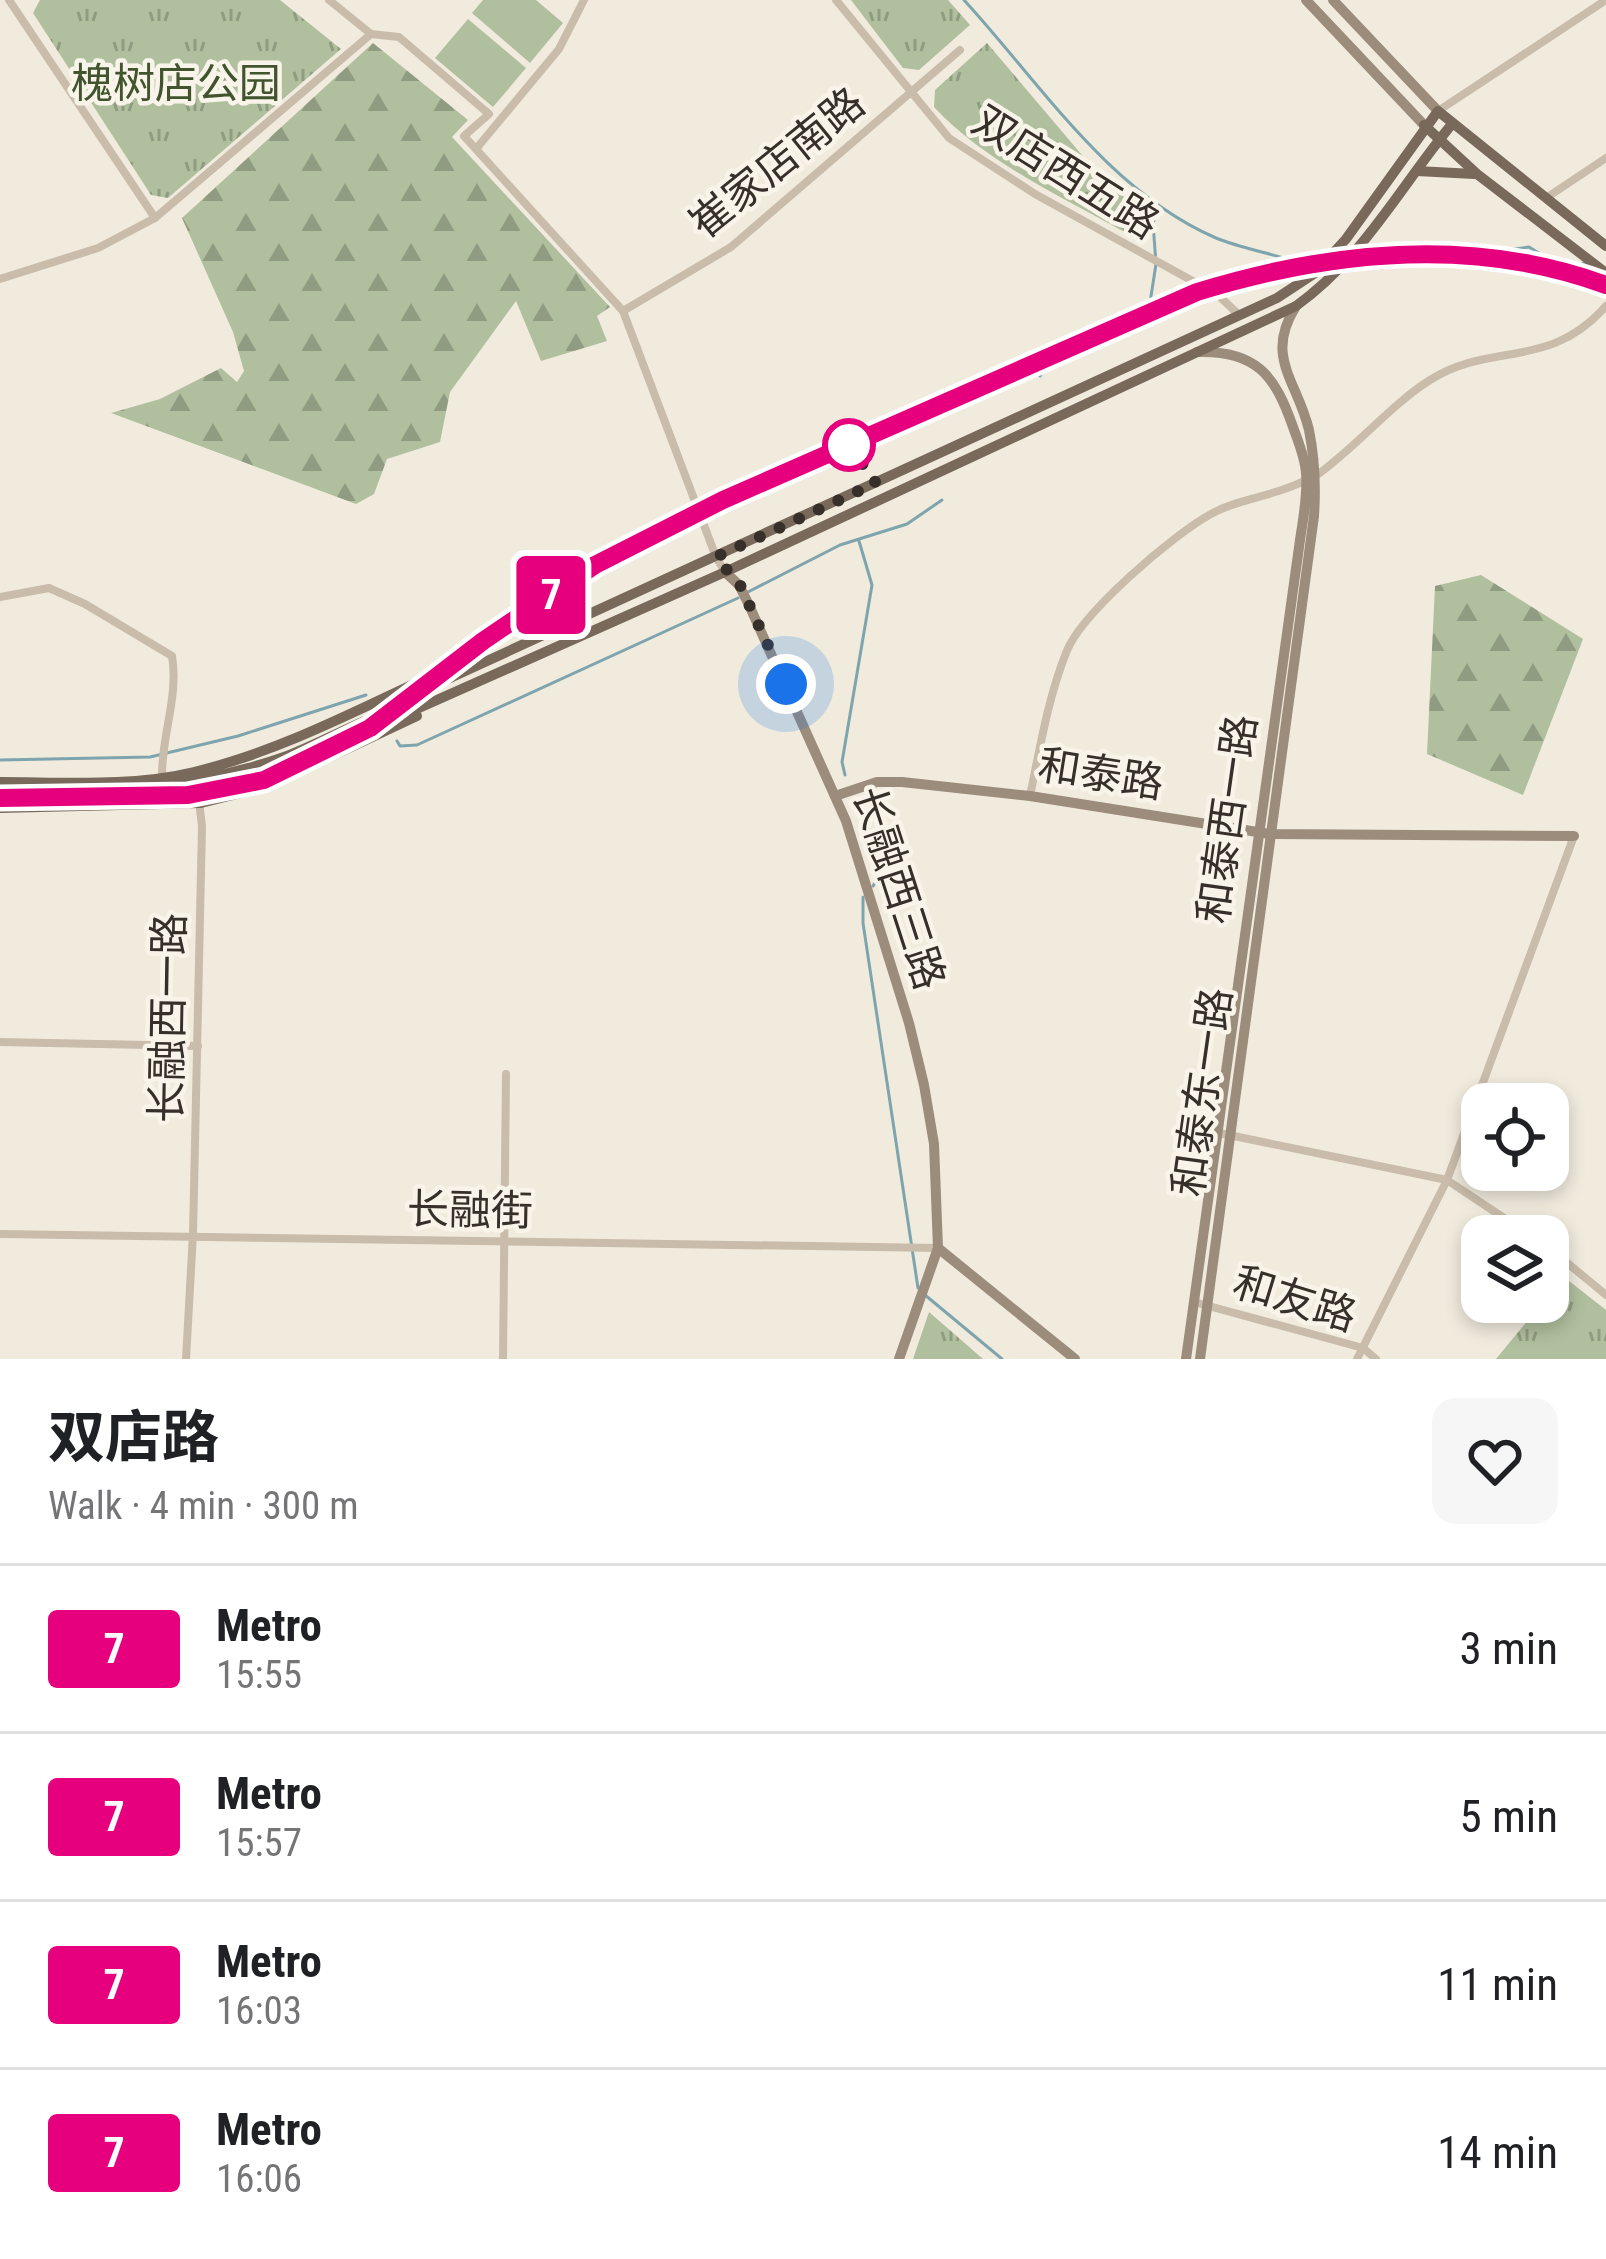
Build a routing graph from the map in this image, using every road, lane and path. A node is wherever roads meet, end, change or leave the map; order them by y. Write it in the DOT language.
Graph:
graph roads {
  1 [pos="8,0"];
  2 [pos="329,0"];
  3 [pos="584,0"];
  4 [pos="836,0"];
  5 [pos="1306,0"];
  6 [pos="1333,0"];
  7 [pos="1606,0"];
  8 [pos="371,34"];
  9 [pos="960,50"];
  10 [pos="910,92"];
  11 [pos="1438,111"];
  12 [pos="1452,124"];
  13 [pos="1424,125"];
  14 [pos="1439,140"];
  15 [pos="476,149"];
  16 [pos="1606,158"];
  17 [pos="1418,171"];
  18 [pos="1477,174"];
  19 [pos="1544,199"];
  20 [pos="155,218"];
  21 [pos="1601,239"];
  22 [pos="1606,273"];
  23 [pos="0,279"];
  24 [pos="1296,306"];
  25 [pos="1606,306"];
  26 [pos="623,311"];
  27 [pos="1239,315"];
  28 [pos="1194,352"];
  29 [pos="1311,477"];
  30 [pos="716,557"];
  31 [pos="725,572"];
  32 [pos="0,597"];
  33 [pos="440,682"];
  34 [pos="446,699"];
  35 [pos="372,724"];
  36 [pos="194,772"];
  37 [pos="162,778"];
  38 [pos="0,786"];
  39 [pos="835,796"];
  40 [pos="1030,796"];
  41 [pos="201,803"];
  42 [pos="0,804"];
  43 [pos="1263,833"];
  44 [pos="1574,836"];
  45 [pos="0,1042"];
  46 [pos="198,1046"];
  47 [pos="506,1074"];
  48 [pos="1224,1135"];
  49 [pos="1447,1180"];
  50 [pos="1500,1215"];
  51 [pos="0,1234"];
  52 [pos="194,1234"];
  53 [pos="506,1241"];
  54 [pos="938,1248"];
  55 [pos="1569,1264"];
  56 [pos="1606,1295"];
  57 [pos="1201,1303"];
  58 [pos="1363,1348"];
  59 [pos="186,1359"];
  60 [pos="503,1359"];
  61 [pos="899,1359"];
  62 [pos="1075,1359"];
  63 [pos="1186,1359"];
  64 [pos="1200,1359"];
  65 [pos="1357,1359"];
  66 [pos="1376,1359"];
  1 -- 20 [label="street"];
  2 -- 8 [label="street"];
  3 -- 15 [label="street"];
  4 -- 10 [label="street, 双店西五路"];
  5 -- 13 [label="street"];
  6 -- 11 [label="street"];
  7 -- 11 [label="street"];
  8 -- 15 [label="street"];
  8 -- 20 [label="street"];
  9 -- 10 [label="street, 崔家店南路"];
  10 -- 26 [label="street, 崔家店南路"];
  10 -- 27 [label="street, 双店西五路"];
  11 -- 12 [label="main road"];
  11 -- 13 [label="main road"];
  12 -- 14 [label="main road"];
  12 -- 19 [label="main road"];
  13 -- 14 [label="main road"];
  13 -- 27 [label="main road"];
  14 -- 17 [label="main road"];
  14 -- 18 [label="main road"];
  15 -- 26 [label="street"];
  16 -- 19 [label="street"];
  17 -- 18 [label="main road"];
  17 -- 24 [label="main road"];
  18 -- 22 [label="main road"];
  19 -- 21 [label="main road"];
  20 -- 23 [label="street"];
  24 -- 28 [label="main road"];
  24 -- 29 [label="street, 和泰西一路"];
  25 -- 29 [label="street"];
  26 -- 30 [label="street"];
  27 -- 30 [label="main road"];
  28 -- 29 [label="street, 和泰西一路"];
  28 -- 31 [label="main road"];
  29 -- 40 [label="street"];
  29 -- 43 [label="street, 和泰西一路"];
  30 -- 31 [label="street"];
  30 -- 33 [label="main road"];
  31 -- 34 [label="main road"];
  31 -- 39 [label="street, 长融西三路"];
  32 -- 37 [label="street"];
  33 -- 35 [label="main road"];
  33 -- 36 [label="main road"];
  34 -- 35 [label="main road"];
  34 -- 41 [label="main road"];
  35 -- 38 [label="main road, bridge"];
  35 -- 42 [label="main road, bridge"];
  36 -- 37 [label="main road"];
  36 -- 41 [label="street, 长融西一路"];
  37 -- 38 [label="main road"];
  39 -- 40 [label="street, 和泰路"];
  39 -- 54 [label="street, 长融西三路"];
  40 -- 43 [label="street, 和泰路"];
  41 -- 42 [label="main road"];
  41 -- 46 [label="street, 长融西一路"];
  43 -- 44 [label="street, 和泰路"];
  43 -- 48 [label="street, 和泰东一路"];
  44 -- 49 [label="street"];
  45 -- 46 [label="street"];
  46 -- 52 [label="street, 长融西一路"];
  47 -- 53 [label="street"];
  48 -- 49 [label="street"];
  48 -- 57 [label="street, 和泰东一路"];
  49 -- 50 [label="street"];
  49 -- 58 [label="street"];
  51 -- 52 [label="street, 长融街"];
  52 -- 53 [label="street, 长融街"];
  52 -- 59 [label="street, 长融西一路"];
  53 -- 54 [label="street, 长融街"];
  53 -- 60 [label="street"];
  54 -- 61 [label="street"];
  54 -- 62 [label="street"];
  55 -- 56 [label="street"];
  57 -- 58 [label="street, 和友路"];
  57 -- 63 [label="street"];
  57 -- 64 [label="street, 和泰东一路"];
  58 -- 65 [label="street"];
  58 -- 66 [label="street, 和友路"];
}
